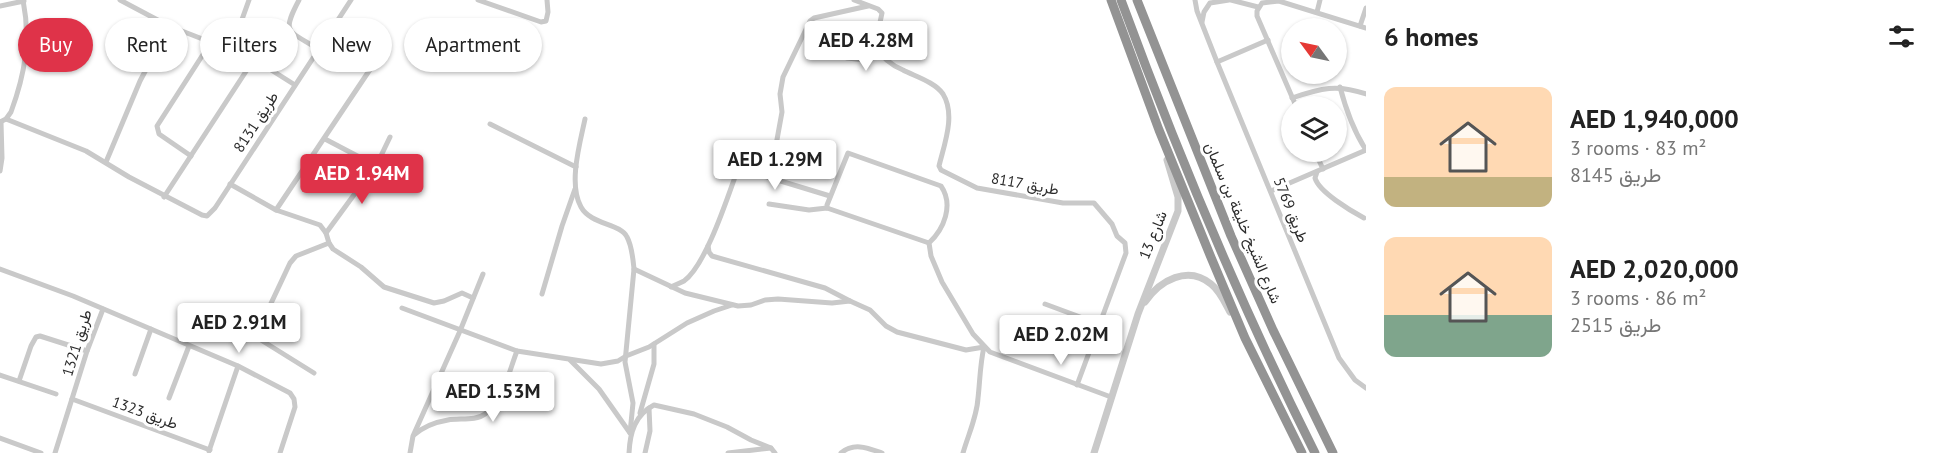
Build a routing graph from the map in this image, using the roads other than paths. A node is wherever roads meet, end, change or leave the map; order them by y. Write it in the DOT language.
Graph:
graph roads {
  1 [pos="23,0"];
  2 [pos="120,0"];
  3 [pos="249,0"];
  4 [pos="299,0"];
  5 [pos="351,0"];
  6 [pos="478,0"];
  7 [pos="547,0"];
  8 [pos="854,0"];
  9 [pos="1111,0"];
  10 [pos="1121,0"];
  11 [pos="1137,0"];
  12 [pos="1195,0"];
  13 [pos="1231,0"];
  14 [pos="1320,0"];
  15 [pos="0,6"];
  16 [pos="870,6"];
  17 [pos="1258,7"];
  18 [pos="1366,8"];
  19 [pos="1317,12"];
  20 [pos="0,13"];
  21 [pos="154,18"];
  22 [pos="243,18"];
  23 [pos="339,18"];
  24 [pos="1202,24"];
  25 [pos="1363,27"];
  26 [pos="1268,40"];
  27 [pos="310,44"];
  28 [pos="879,52"];
  29 [pos="847,58"];
  30 [pos="200,59"];
  31 [pos="310,62"];
  32 [pos="1217,62"];
  33 [pos="145,72"];
  34 [pos="246,72"];
  35 [pos="274,72"];
  36 [pos="367,72"];
  37 [pos="295,85"];
  38 [pos="1340,87"];
  39 [pos="1366,94"];
  40 [pos="1291,96"];
  41 [pos="1298,96"];
  42 [pos="585,119"];
  43 [pos="2,120"];
  44 [pos="490,124"];
  45 [pos="1159,130"];
  46 [pos="390,137"];
  47 [pos="325,139"];
  48 [pos="1366,150"];
  49 [pos="191,156"];
  50 [pos="106,162"];
  51 [pos="378,162"];
  52 [pos="1318,162"];
  53 [pos="576,167"];
  54 [pos="1320,170"];
  55 [pos="0,171"];
  56 [pos="944,171"];
  57 [pos="770,178"];
  58 [pos="230,184"];
  59 [pos="941,186"];
  60 [pos="576,187"];
  61 [pos="1270,191"];
  62 [pos="830,196"];
  63 [pos="164,197"];
  64 [pos="769,204"];
  65 [pos="827,208"];
  66 [pos="276,210"];
  67 [pos="1364,219"];
  68 [pos="326,233"];
  69 [pos="328,243"];
  70 [pos="929,243"];
  71 [pos="708,245"];
  72 [pos="0,269"];
  73 [pos="634,269"];
  74 [pos="483,274"];
  75 [pos="671,286"];
  76 [pos="542,294"];
  77 [pos="473,298"];
  78 [pos="850,301"];
  79 [pos="1045,304"];
  80 [pos="733,305"];
  81 [pos="402,308"];
  82 [pos="103,309"];
  83 [pos="1138,314"];
  84 [pos="1099,324"];
  85 [pos="151,329"];
  86 [pos="460,331"];
  87 [pos="1245,338"];
  88 [pos="654,344"];
  89 [pos="189,346"];
  90 [pos="984,347"];
  91 [pos="87,351"];
  92 [pos="517,351"];
  93 [pos="626,356"];
  94 [pos="569,359"];
  95 [pos="238,366"];
  96 [pos="314,373"];
  97 [pos="135,374"];
  98 [pos="0,375"];
  99 [pos="19,381"];
  100 [pos="1077,385"];
  101 [pos="1366,388"];
  102 [pos="56,394"];
  103 [pos="1111,397"];
  104 [pos="169,398"];
  105 [pos="72,399"];
  106 [pos="649,408"];
  107 [pos="640,415"];
  108 [pos="630,433"];
  109 [pos="413,436"];
  110 [pos="0,438"];
  111 [pos="773,450"];
  112 [pos="209,451"];
  113 [pos="41,453"];
  114 [pos="55,453"];
  115 [pos="280,453"];
  116 [pos="410,453"];
  117 [pos="629,453"];
  118 [pos="645,453"];
  119 [pos="728,453"];
  120 [pos="841,453"];
  121 [pos="882,453"];
  122 [pos="963,453"];
  123 [pos="1094,453"];
  124 [pos="1302,453"];
  125 [pos="1316,453"];
  126 [pos="1333,453"];
  1 -- 15 [label="street"];
  1 -- 43 [label="street"];
  2 -- 21 [label="street"];
  3 -- 22 [label="street"];
  4 -- 27 [label="street"];
  5 -- 23 [label="street, طريق 8131"];
  6 -- 7 [label="street"];
  8 -- 16 [label="street"];
  9 -- 45 [label="highway"];
  10 -- 125 [label="highway, شارع الشيخ خليفة بن سلمان"];
  11 -- 126 [label="highway, شارع الشيخ خليفة بن سلمان"];
  12 -- 24 [label="street, طريق 5769"];
  13 -- 17 [label="street"];
  13 -- 24 [label="street"];
  14 -- 19 [label="street"];
  15 -- 20 [label="street"];
  16 -- 28 [label="street"];
  16 -- 57 [label="street"];
  17 -- 19 [label="street"];
  17 -- 26 [label="street"];
  18 -- 25 [label="street"];
  19 -- 25 [label="street"];
  24 -- 32 [label="street, طريق 5769"];
  26 -- 32 [label="street"];
  26 -- 40 [label="street"];
  28 -- 29 [label="street"];
  28 -- 56 [label="street"];
  30 -- 49 [label="street"];
  31 -- 37 [label="street, طريق 8131"];
  32 -- 61 [label="street, طريق 5769"];
  33 -- 50 [label="street"];
  34 -- 49 [label="street"];
  35 -- 37 [label="street"];
  36 -- 47 [label="street"];
  37 -- 58 [label="street, طريق 8131"];
  38 -- 39 [label="street"];
  38 -- 41 [label="street"];
  38 -- 48 [label="street"];
  42 -- 53 [label="street"];
  43 -- 50 [label="street"];
  43 -- 55 [label="street"];
  44 -- 53 [label="street"];
  45 -- 83 [label="street, شارع 13"];
  45 -- 87 [label="highway"];
  46 -- 51 [label="street"];
  47 -- 51 [label="street"];
  47 -- 66 [label="street"];
  48 -- 54 [label="street"];
  49 -- 63 [label="street"];
  50 -- 63 [label="street"];
  51 -- 68 [label="street"];
  52 -- 54 [label="street"];
  53 -- 60 [label="street"];
  54 -- 61 [label="street"];
  54 -- 67 [label="street"];
  56 -- 59 [label="street"];
  56 -- 84 [label="street, طريق 8117"];
  57 -- 62 [label="street"];
  57 -- 71 [label="street"];
  58 -- 63 [label="street, طريق 8131"];
  58 -- 66 [label="street"];
  59 -- 62 [label="street"];
  59 -- 70 [label="street"];
  60 -- 73 [label="street"];
  60 -- 76 [label="street"];
  61 -- 101 [label="street, طريق 5769"];
  62 -- 65 [label="street"];
  64 -- 65 [label="street"];
  65 -- 70 [label="street"];
  66 -- 68 [label="street"];
  68 -- 69 [label="street"];
  69 -- 77 [label="street"];
  69 -- 96 [label="street"];
  70 -- 90 [label="street"];
  71 -- 75 [label="street"];
  71 -- 78 [label="street"];
  72 -- 82 [label="street, طريق 1321"];
  73 -- 75 [label="street"];
  73 -- 93 [label="street"];
  74 -- 77 [label="street"];
  75 -- 80 [label="street"];
  77 -- 86 [label="street"];
  78 -- 80 [label="street"];
  78 -- 90 [label="street"];
  79 -- 84 [label="street"];
  80 -- 88 [label="street"];
  81 -- 86 [label="street"];
  82 -- 85 [label="street"];
  82 -- 91 [label="street, طريق 1321"];
  83 -- 87 [label="street, شارع 13"];
  83 -- 103 [label="street, شارع 13"];
  84 -- 100 [label="street"];
  85 -- 89 [label="street"];
  85 -- 97 [label="street"];
  86 -- 92 [label="street"];
  86 -- 109 [label="street"];
  87 -- 124 [label="highway"];
  88 -- 93 [label="street"];
  88 -- 107 [label="street"];
  89 -- 95 [label="street"];
  89 -- 104 [label="street"];
  90 -- 100 [label="street"];
  90 -- 122 [label="street"];
  91 -- 99 [label="street"];
  91 -- 105 [label="street, طريق 1321"];
  92 -- 94 [label="street"];
  92 -- 109 [label="street"];
  93 -- 94 [label="street"];
  93 -- 108 [label="street"];
  94 -- 108 [label="street"];
  95 -- 112 [label="street"];
  95 -- 115 [label="street"];
  98 -- 99 [label="street"];
  99 -- 102 [label="street"];
  100 -- 103 [label="street"];
  103 -- 123 [label="street, شارع 13"];
  105 -- 112 [label="street, طريق 1323"];
  105 -- 114 [label="street, طريق 1321"];
  106 -- 107 [label="street"];
  106 -- 111 [label="street"];
  106 -- 118 [label="street"];
  107 -- 108 [label="street"];
  108 -- 117 [label="street"];
  109 -- 116 [label="street"];
  110 -- 113 [label="street"];
  111 -- 119 [label="street"];
  120 -- 121 [label="street"];
}
